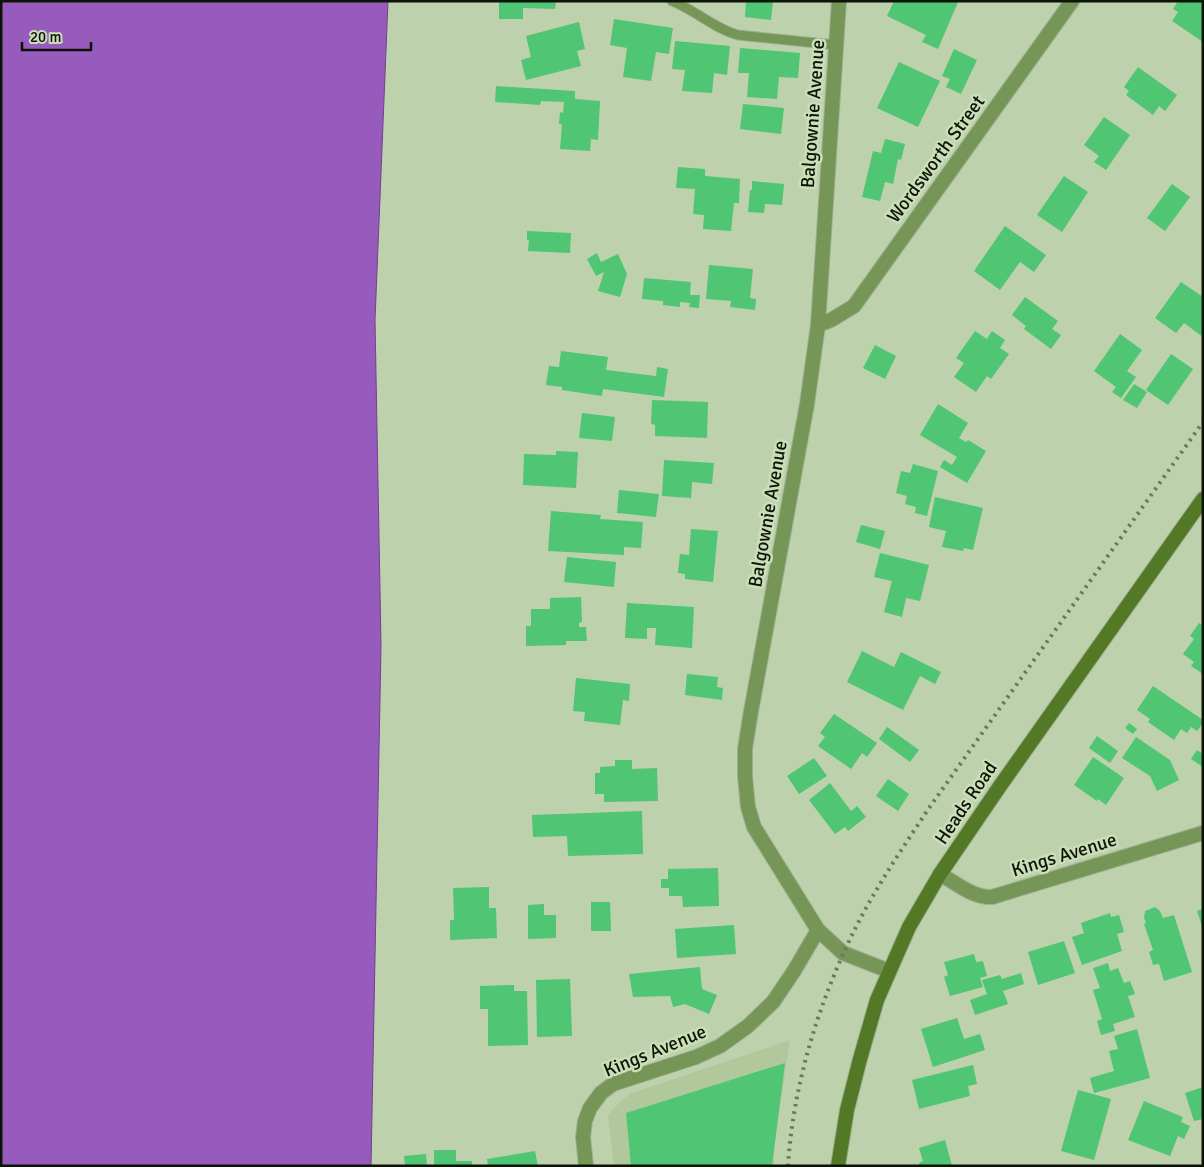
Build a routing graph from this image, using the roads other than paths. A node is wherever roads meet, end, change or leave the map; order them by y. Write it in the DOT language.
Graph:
graph roads {
  1 [pos="672,1"];
  2 [pos="839,1"];
  3 [pos="1072,1"];
  4 [pos="836,45"];
  5 [pos="818,325"];
  6 [pos="1203,499"];
  7 [pos="1203,833"];
  8 [pos="940,874"];
  9 [pos="818,930"];
  10 [pos="889,971"];
  11 [pos="586,1166"];
  12 [pos="838,1166"];
  1 -- 4 [label="lane"];
  2 -- 4 [label="street, Balgownie Avenue"];
  3 -- 5 [label="street, Wordsworth Street"];
  4 -- 5 [label="street, Balgownie Avenue"];
  5 -- 9 [label="street, Balgownie Avenue"];
  6 -- 8 [label="main road, Heads Road"];
  7 -- 8 [label="street, Kings Avenue"];
  8 -- 10 [label="main road, Heads Road"];
  9 -- 10 [label="street, Balgownie Avenue"];
  9 -- 11 [label="street, Kings Avenue"];
  10 -- 12 [label="main road, Heads Road"];
}
